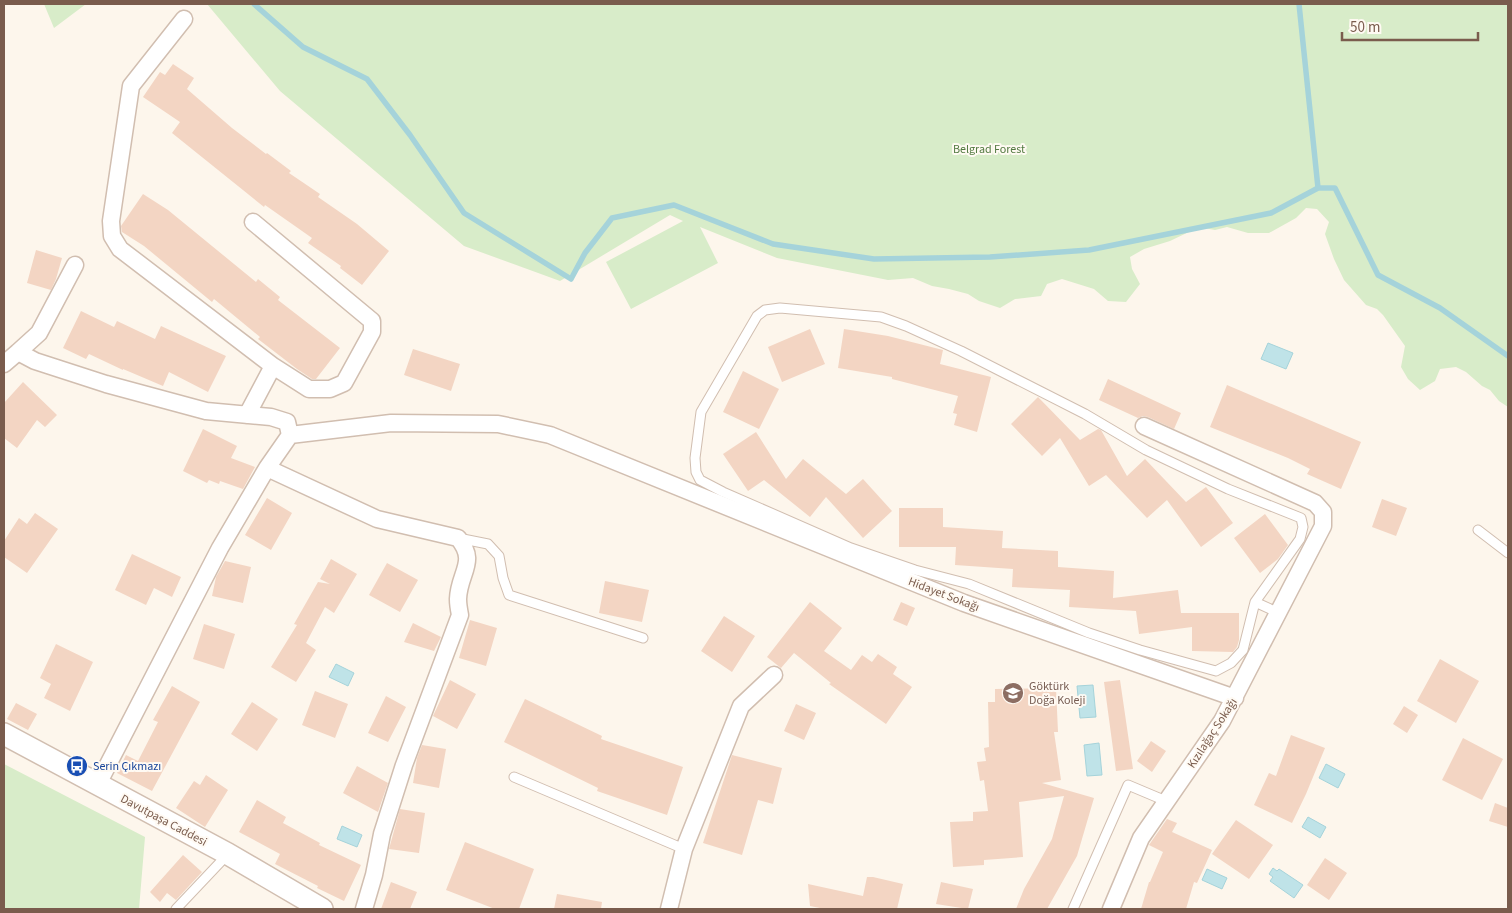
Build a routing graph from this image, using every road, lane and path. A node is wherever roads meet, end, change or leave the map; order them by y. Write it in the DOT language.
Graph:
graph roads {
  1 [pos="184,20"];
  2 [pos="254,222"];
  3 [pos="75,265"];
  4 [pos="18,352"];
  5 [pos="4,364"];
  6 [pos="273,366"];
  7 [pos="247,415"];
  8 [pos="1144,426"];
  9 [pos="290,435"];
  10 [pos="267,468"];
  11 [pos="1478,530"];
  12 [pos="458,538"];
  13 [pos="1508,553"];
  14 [pos="1255,602"];
  15 [pos="1279,613"];
  16 [pos="643,638"];
  17 [pos="774,675"];
  18 [pos="1235,698"];
  19 [pos="4,734"];
  20 [pos="514,777"];
  21 [pos="98,784"];
  22 [pos="1166,801"];
  23 [pos="684,849"];
  24 [pos="228,854"];
  25 [pos="176,909"];
  26 [pos="322,909"];
  27 [pos="364,909"];
  28 [pos="669,909"];
  29 [pos="1073,909"];
  30 [pos="1111,909"];
  1 -- 6 [label="street"];
  2 -- 6 [label="street"];
  3 -- 4 [label="street"];
  4 -- 5 [label="street"];
  4 -- 7 [label="street"];
  6 -- 7 [label="street"];
  7 -- 9 [label="street"];
  8 -- 15 [label="street, Kızılağaç Sokağı"];
  9 -- 10 [label="street"];
  9 -- 18 [label="street, Hidayet Sokağı"];
  10 -- 12 [label="street"];
  10 -- 21 [label="street"];
  11 -- 13 [label="lane"];
  12 -- 16 [label="lane"];
  12 -- 27 [label="street"];
  14 -- 14 [label="lane"];
  14 -- 15 [label="lane"];
  15 -- 18 [label="street, Kızılağaç Sokağı"];
  17 -- 23 [label="street"];
  18 -- 22 [label="street, Kızılağaç Sokağı"];
  19 -- 21 [label="street, Davutpaşa Caddesi"];
  20 -- 23 [label="lane"];
  21 -- 24 [label="street, Davutpaşa Caddesi"];
  22 -- 29 [label="lane"];
  22 -- 30 [label="street, Kızılağaç Sokağı"];
  23 -- 28 [label="street"];
  24 -- 25 [label="lane"];
  24 -- 26 [label="street, Davutpaşa Caddesi"];
}
